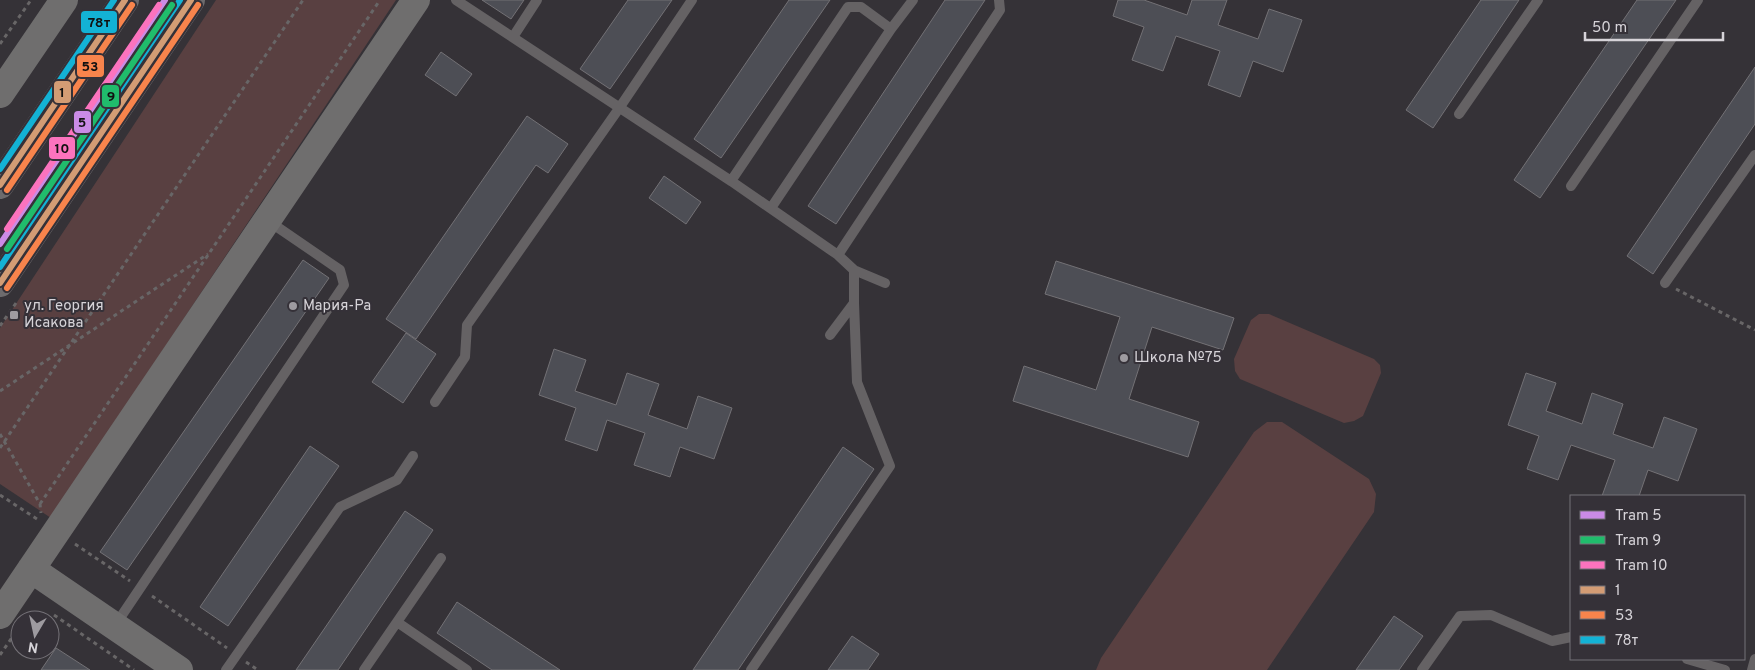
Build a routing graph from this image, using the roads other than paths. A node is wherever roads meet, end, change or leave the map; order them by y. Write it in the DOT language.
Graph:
graph roads {
  1 [pos="125,0"];
  2 [pos="191,0"];
  3 [pos="416,0"];
  4 [pos="456,0"];
  5 [pos="537,0"];
  6 [pos="692,0"];
  7 [pos="913,0"];
  8 [pos="999,0"];
  9 [pos="1538,0"];
  10 [pos="1698,0"];
  11 [pos="58,2"];
  12 [pos="890,29"];
  13 [pos="512,37"];
  14 [pos="0,94"];
  15 [pos="620,107"];
  16 [pos="1459,114"];
  17 [pos="1755,155"];
  18 [pos="731,181"];
  19 [pos="0,185"];
  20 [pos="1571,186"];
  21 [pos="771,208"];
  22 [pos="266,219"];
  23 [pos="838,255"];
  24 [pos="854,270"];
  25 [pos="885,283"];
  26 [pos="1665,283"];
  27 [pos="8,293"];
  28 [pos="854,303"];
  29 [pos="830,335"];
  30 [pos="435,402"];
  31 [pos="412,456"];
  32 [pos="441,558"];
  33 [pos="31,569"];
  34 [pos="0,616"];
  35 [pos="397,622"];
  36 [pos="115,625"];
  37 [pos="1570,637"];
  38 [pos="1755,659"];
  39 [pos="1690,660"];
  40 [pos="179,670"];
  41 [pos="226,670"];
  42 [pos="364,670"];
  43 [pos="467,670"];
  44 [pos="751,670"];
  45 [pos="1422,670"];
  46 [pos="1725,670"];
  47 [pos="1752,670"];
  1 -- 19 [label="main road"];
  2 -- 27 [label="main road"];
  3 -- 22 [label="street"];
  4 -- 13 [label="lane"];
  5 -- 13 [label="lane"];
  6 -- 15 [label="lane"];
  7 -- 12 [label="lane"];
  8 -- 23 [label="lane"];
  9 -- 16 [label="lane"];
  10 -- 20 [label="lane"];
  11 -- 14 [label="street"];
  12 -- 18 [label="lane"];
  12 -- 21 [label="lane"];
  13 -- 15 [label="lane"];
  15 -- 18 [label="lane"];
  15 -- 30 [label="lane"];
  17 -- 26 [label="lane"];
  18 -- 21 [label="lane"];
  21 -- 23 [label="lane"];
  22 -- 33 [label="street"];
  22 -- 36 [label="lane"];
  23 -- 24 [label="lane"];
  24 -- 25 [label="lane"];
  24 -- 28 [label="lane"];
  28 -- 29 [label="lane"];
  28 -- 44 [label="lane"];
  31 -- 41 [label="lane"];
  32 -- 35 [label="lane"];
  33 -- 34 [label="street"];
  33 -- 36 [label="street"];
  35 -- 42 [label="lane"];
  35 -- 43 [label="lane"];
  36 -- 40 [label="street"];
  37 -- 45 [label="lane"];
  38 -- 47 [label="lane"];
  39 -- 46 [label="lane"];
}
